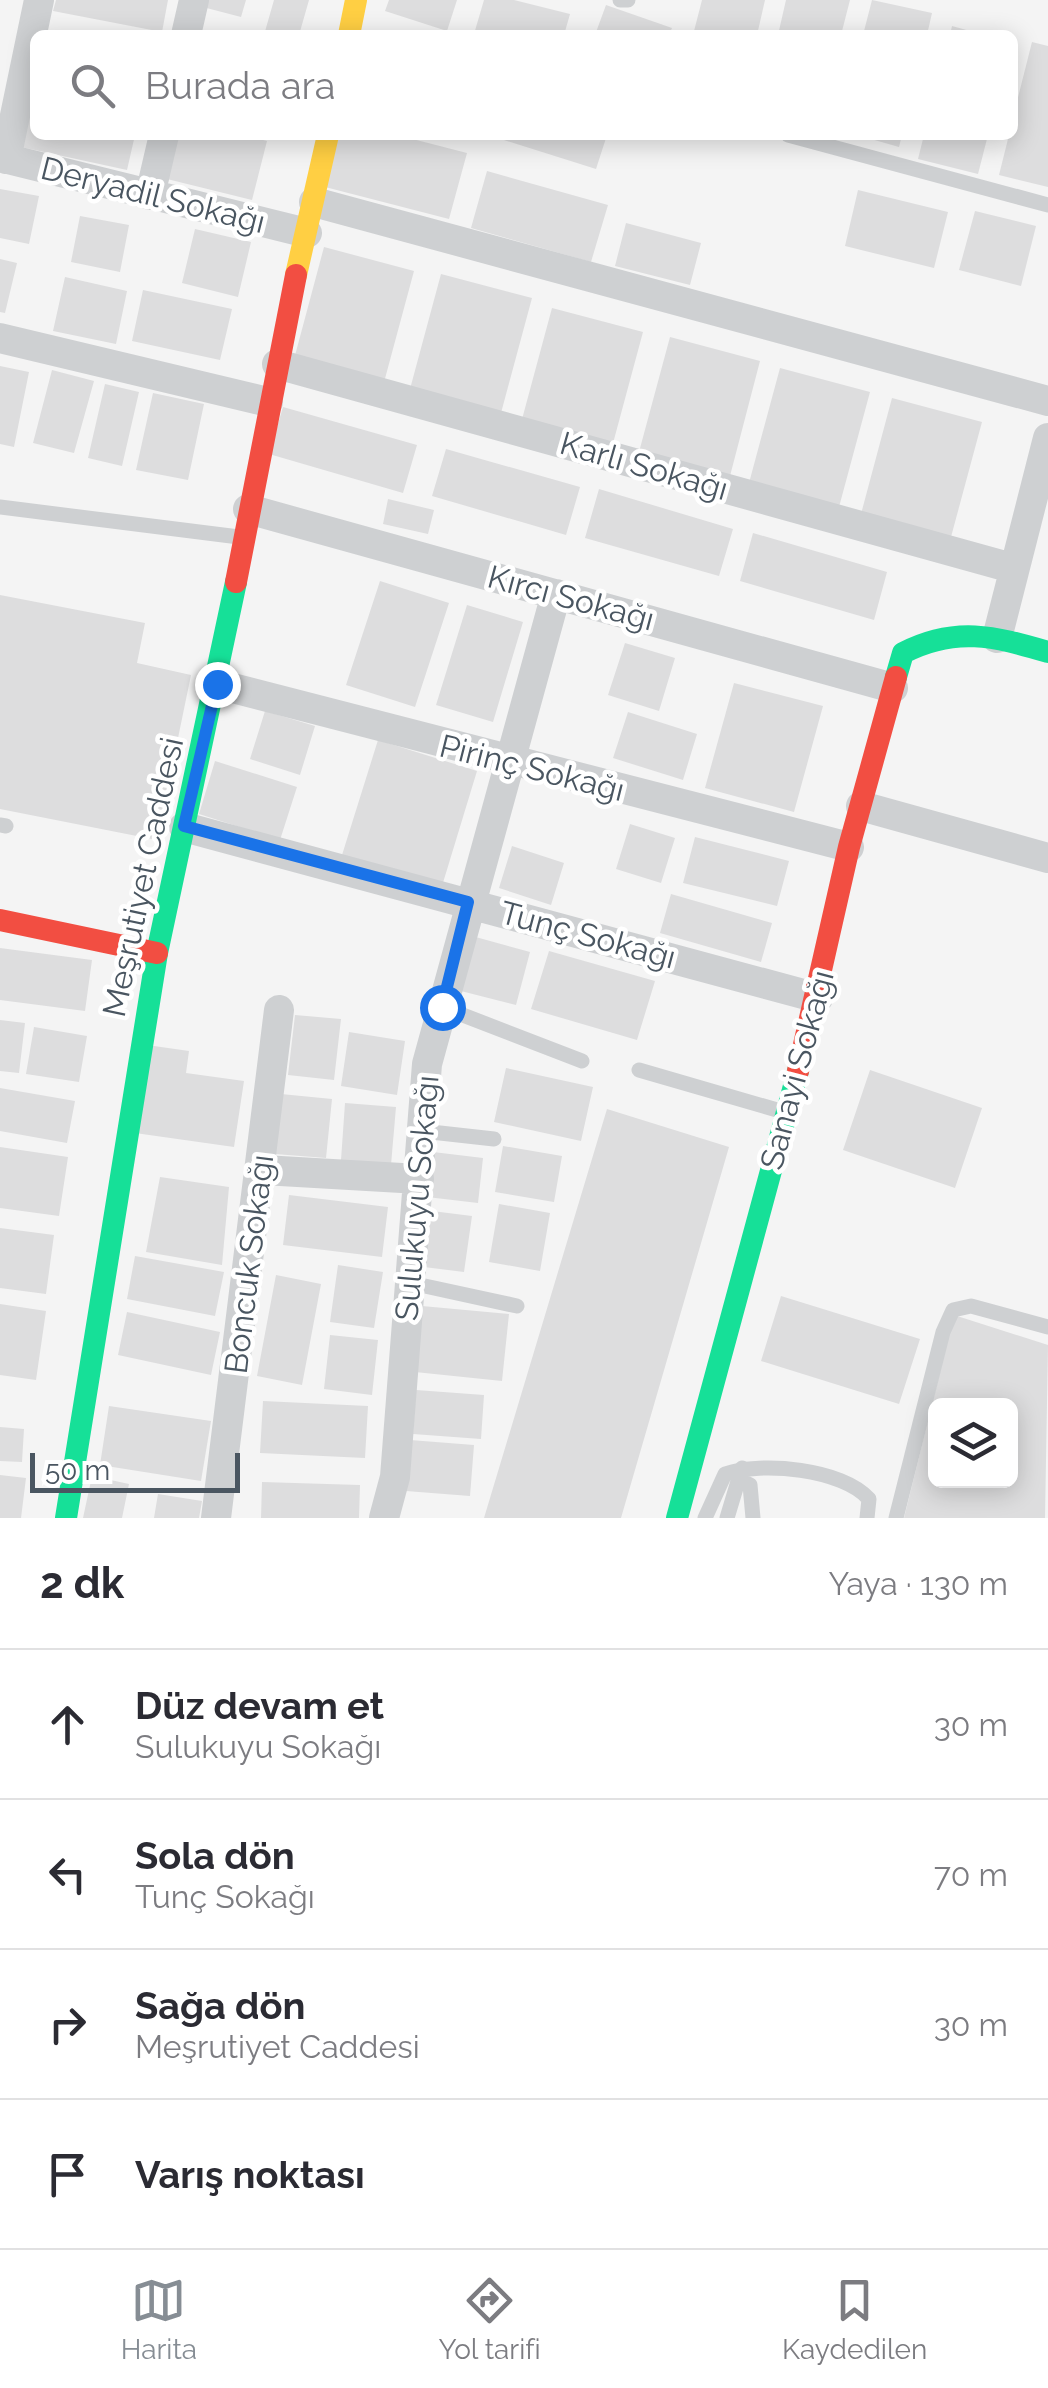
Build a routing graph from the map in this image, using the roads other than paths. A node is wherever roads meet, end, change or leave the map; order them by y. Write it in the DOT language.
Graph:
graph roads {
  1 [pos="39,0"];
  2 [pos="194,0"];
  3 [pos="356,0"];
  4 [pos="620,0"];
  5 [pos="628,0"];
  6 [pos="32,30"];
  7 [pos="187,30"];
  8 [pos="349,30"];
  9 [pos="30,40"];
  10 [pos="163,140"];
  11 [pos="327,140"];
  12 [pos="807,140"];
  13 [pos="3,158"];
  14 [pos="150,194"];
  15 [pos="314,202"];
  16 [pos="1048,205"];
  17 [pos="307,233"];
  18 [pos="0,338"];
  19 [pos="277,364"];
  20 [pos="1048,401"];
  21 [pos="268,402"];
  22 [pos="1048,438"];
  23 [pos="0,508"];
  24 [pos="245,524"];
  25 [pos="1012,568"];
  26 [pos="556,594"];
  27 [pos="997,638"];
  28 [pos="1048,652"];
  29 [pos="217,684"];
  30 [pos="893,688"];
  31 [pos="507,762"];
  32 [pos="861,806"];
  33 [pos="184,826"];
  34 [pos="849,848"];
  35 [pos="1048,858"];
  36 [pos="468,902"];
  37 [pos="0,920"];
  38 [pos="157,954"];
  39 [pos="818,998"];
  40 [pos="442,1007"];
  41 [pos="279,1010"];
  42 [pos="582,1062"];
  43 [pos="639,1070"];
  44 [pos="787,1112"];
  45 [pos="422,1131"];
  46 [pos="494,1138"];
  47 [pos="262,1170"];
  48 [pos="418,1180"];
  49 [pos="410,1283"];
  50 [pos="517,1306"];
  51 [pos="1048,1327"];
  52 [pos="741,1474"];
  53 [pos="66,1518"];
  54 [pos="216,1518"];
  55 [pos="384,1518"];
  56 [pos="677,1518"];
  57 [pos="705,1518"];
  58 [pos="728,1518"];
  59 [pos="753,1518"];
  60 [pos="867,1518"];
  61 [pos="896,1518"];
  1 -- 6 [label="street"];
  2 -- 7 [label="street"];
  3 -- 8 [label="main road"];
  4 -- 5 [label="lane"];
  9 -- 13 [label="street"];
  10 -- 14 [label="street"];
  11 -- 15 [label="main road, Meşrutiyet Caddesi"];
  12 -- 16 [label="lane"];
  13 -- 14 [label="street, Deryadil Sokağı"];
  14 -- 17 [label="street, Deryadil Sokağı"];
  15 -- 17 [label="main road, Meşrutiyet Caddesi"];
  15 -- 20 [label="street"];
  17 -- 19 [label="main road, Meşrutiyet Caddesi"];
  18 -- 21 [label="street"];
  19 -- 21 [label="main road, Meşrutiyet Caddesi"];
  19 -- 25 [label="street, Karlı Sokağı"];
  21 -- 24 [label="main road, Meşrutiyet Caddesi"];
  22 -- 25 [label="street"];
  23 -- 24 [label="lane"];
  24 -- 26 [label="street, Kırcı Sokağı"];
  24 -- 29 [label="main road, Meşrutiyet Caddesi"];
  25 -- 27 [label="street"];
  26 -- 30 [label="street, Kırcı Sokağı"];
  26 -- 31 [label="street, Sulukuyu Sokağı"];
  27 -- 28 [label="main road"];
  27 -- 30 [label="main road, Sanayi Sokağı"];
  29 -- 31 [label="street, Pirinç Sokağı"];
  29 -- 33 [label="main road, Meşrutiyet Caddesi"];
  30 -- 32 [label="main road, Sanayi Sokağı"];
  31 -- 34 [label="street, Pirinç Sokağı"];
  31 -- 36 [label="street, Sulukuyu Sokağı"];
  32 -- 34 [label="main road, Sanayi Sokağı"];
  32 -- 35 [label="street"];
  33 -- 36 [label="street, Tunç Sokağı"];
  33 -- 38 [label="main road, Meşrutiyet Caddesi"];
  34 -- 39 [label="main road, Sanayi Sokağı"];
  36 -- 39 [label="street, Tunç Sokağı"];
  36 -- 40 [label="street, Sulukuyu Sokağı"];
  37 -- 38 [label="main road"];
  38 -- 53 [label="main road, Meşrutiyet Caddesi"];
  39 -- 44 [label="main road, Sanayi Sokağı"];
  40 -- 42 [label="lane"];
  40 -- 45 [label="street, Sulukuyu Sokağı"];
  41 -- 47 [label="street, Boncuk Sokağı"];
  43 -- 44 [label="lane"];
  44 -- 56 [label="main road, Sanayi Sokağı"];
  45 -- 46 [label="lane"];
  45 -- 48 [label="street, Sulukuyu Sokağı"];
  47 -- 48 [label="street"];
  47 -- 54 [label="street, Boncuk Sokağı"];
  48 -- 49 [label="street, Sulukuyu Sokağı"];
  49 -- 50 [label="lane"];
  49 -- 55 [label="street, Sulukuyu Sokağı"];
  51 -- 61 [label="lane"];
  52 -- 57 [label="lane"];
  52 -- 58 [label="lane"];
  52 -- 59 [label="lane"];
  52 -- 60 [label="lane"];
}
